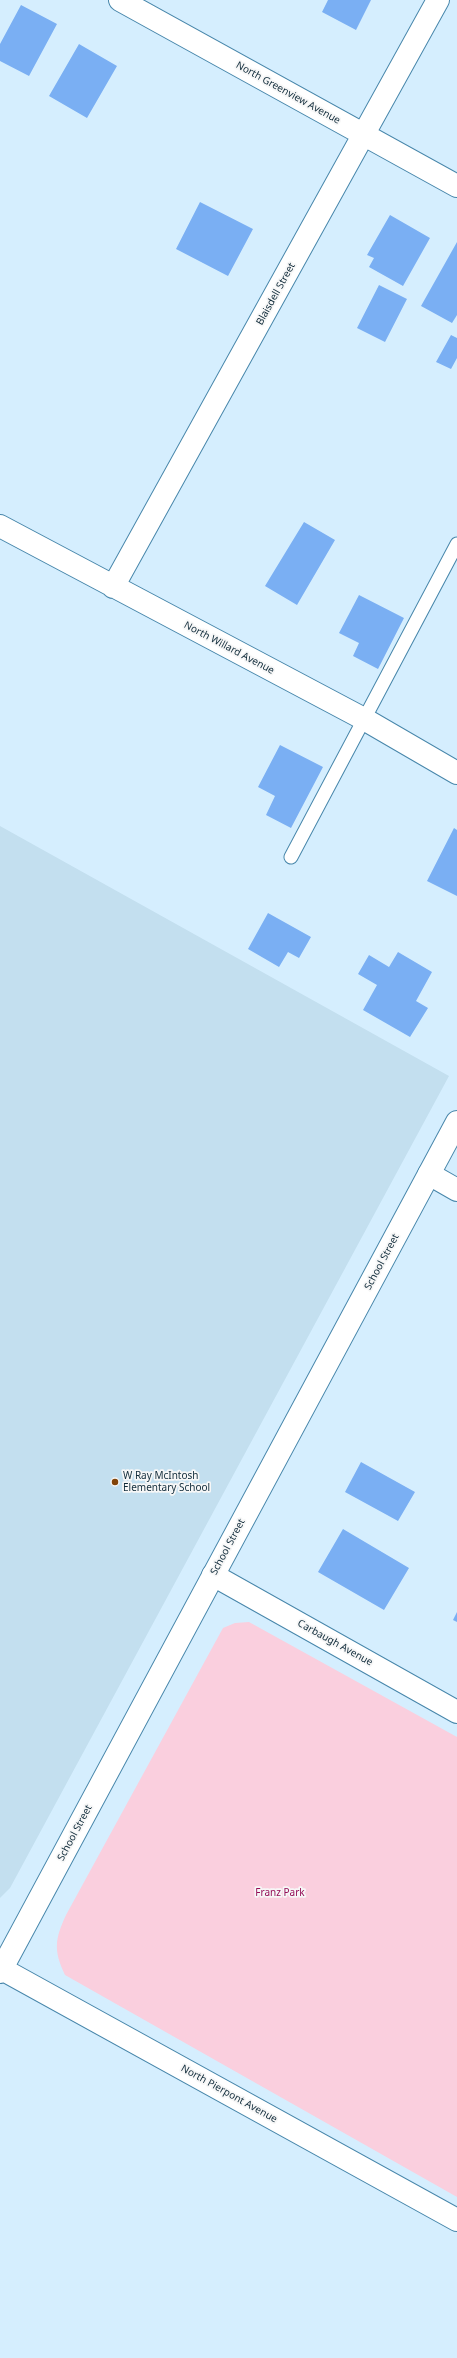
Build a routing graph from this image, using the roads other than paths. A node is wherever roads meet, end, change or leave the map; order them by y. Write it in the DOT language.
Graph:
graph roads {
  1 [pos="120,0"];
  2 [pos="438,0"];
  3 [pos="364,135"];
  4 [pos="457,186"];
  5 [pos="0,526"];
  6 [pos="457,544"];
  7 [pos="113,587"];
  8 [pos="364,719"];
  9 [pos="457,773"];
  10 [pos="291,857"];
  11 [pos="457,1122"];
  12 [pos="429,1174"];
  13 [pos="457,1190"];
  14 [pos="213,1575"];
  15 [pos="457,1711"];
  16 [pos="1,1970"];
  17 [pos="457,2220"];
  1 -- 3 [label="street, North Greenview Avenue"];
  2 -- 3 [label="street, Blaisdell Street"];
  3 -- 4 [label="street, North Greenview Avenue"];
  3 -- 7 [label="street, Blaisdell Street"];
  5 -- 7 [label="street, North Willard Avenue"];
  6 -- 8 [label="lane"];
  7 -- 8 [label="street, North Willard Avenue"];
  8 -- 9 [label="street, North Willard Avenue"];
  8 -- 10 [label="lane"];
  11 -- 12 [label="street, School Street"];
  12 -- 13 [label="street"];
  12 -- 14 [label="street, School Street"];
  14 -- 15 [label="street, Carbaugh Avenue"];
  14 -- 16 [label="street, School Street"];
  16 -- 17 [label="street, North Pierpont Avenue"];
}
